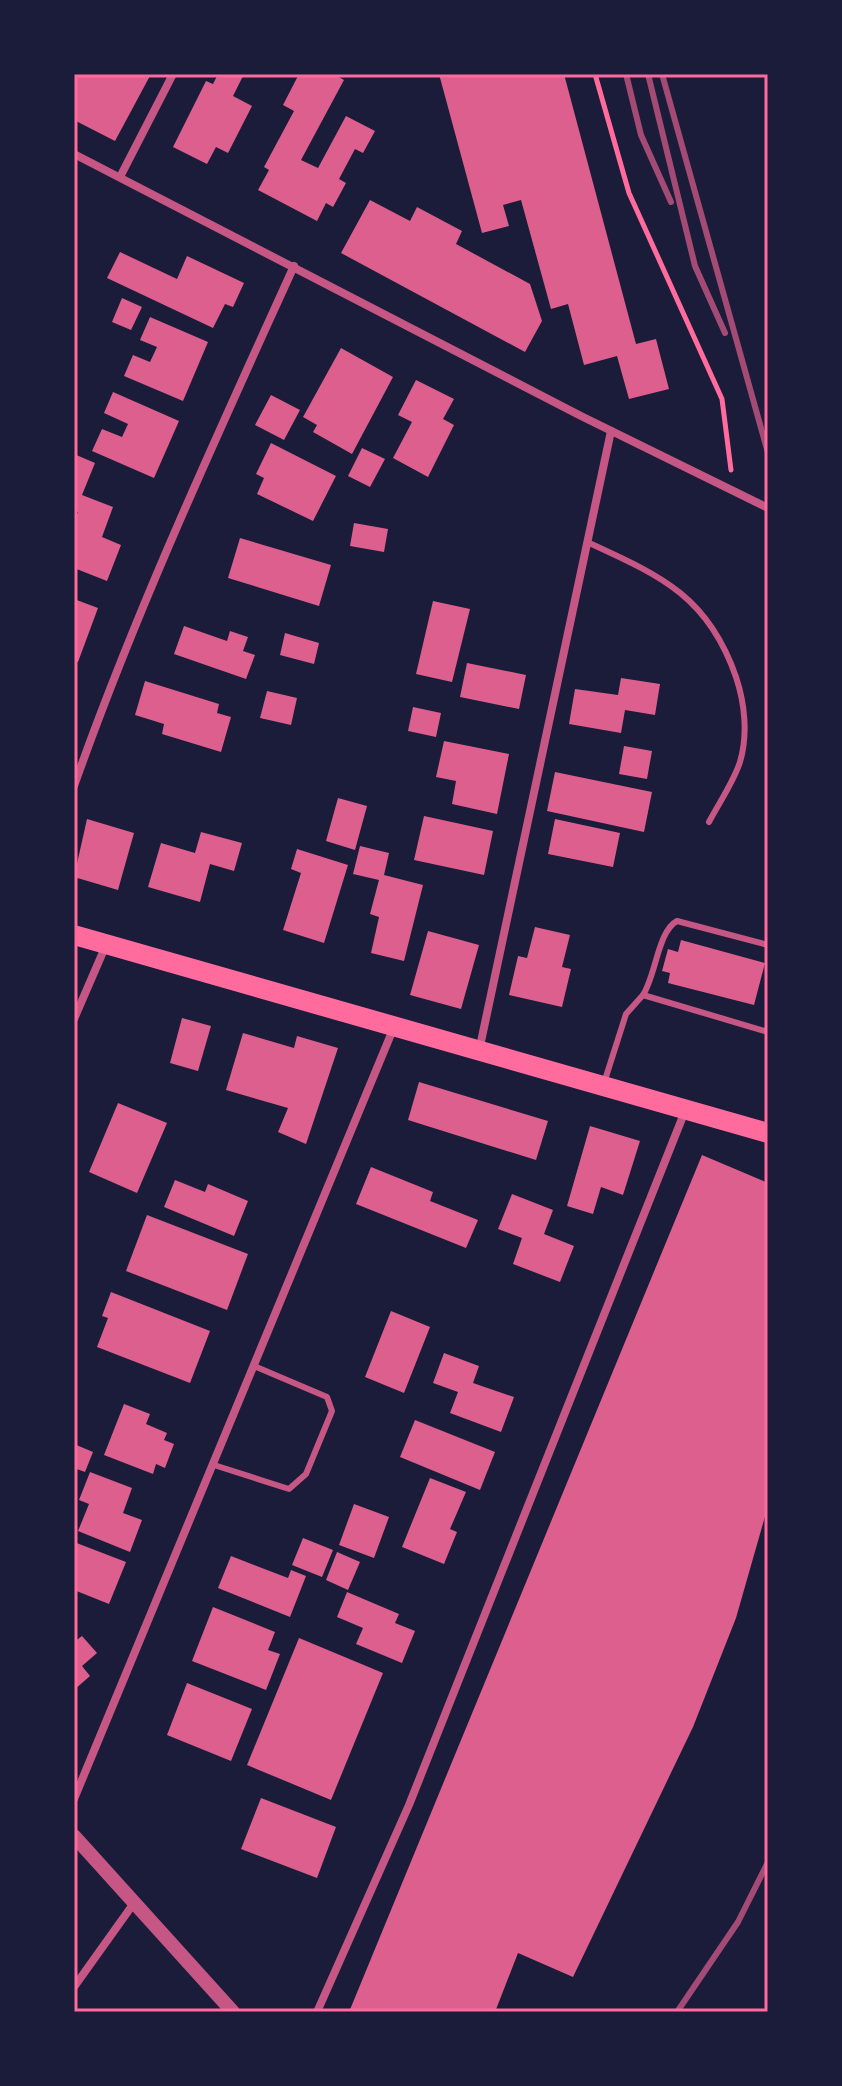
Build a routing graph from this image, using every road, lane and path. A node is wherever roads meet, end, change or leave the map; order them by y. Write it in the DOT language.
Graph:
graph roads {
  1 [pos="173,74"];
  2 [pos="595,74"];
  3 [pos="74,154"];
  4 [pos="120,177"];
  5 [pos="294,266"];
  6 [pos="611,431"];
  7 [pos="734,491"];
  8 [pos="768,508"];
  9 [pos="587,542"];
  10 [pos="74,786"];
  11 [pos="709,822"];
  12 [pos="74,935"];
  13 [pos="106,945"];
  14 [pos="768,945"];
  15 [pos="643,995"];
  16 [pos="74,1019"];
  17 [pos="394,1027"];
  18 [pos="768,1032"];
  19 [pos="479,1052"];
  20 [pos="602,1087"];
  21 [pos="685,1111"];
  22 [pos="768,1133"];
  23 [pos="254,1366"];
  24 [pos="214,1465"];
  25 [pos="74,1799"];
  26 [pos="74,1836"];
  27 [pos="134,1903"];
  28 [pos="74,1987"];
  29 [pos="233,2012"];
  30 [pos="317,2012"];
  1 -- 4 [label="street"];
  2 -- 7 [label="path"];
  3 -- 4 [label="street"];
  4 -- 5 [label="street"];
  5 -- 6 [label="street"];
  5 -- 10 [label="street"];
  6 -- 7 [label="street"];
  6 -- 9 [label="street"];
  7 -- 8 [label="street"];
  9 -- 11 [label="lane"];
  9 -- 19 [label="street"];
  12 -- 13 [label="main road"];
  13 -- 16 [label="street"];
  13 -- 17 [label="main road"];
  14 -- 15 [label="lane"];
  15 -- 18 [label="lane"];
  15 -- 20 [label="lane"];
  17 -- 19 [label="main road"];
  17 -- 23 [label="street"];
  19 -- 20 [label="main road"];
  20 -- 21 [label="main road"];
  21 -- 22 [label="main road"];
  21 -- 30 [label="street"];
  23 -- 24 [label="street"];
  23 -- 24 [label="lane"];
  24 -- 25 [label="street"];
  26 -- 27 [label="street"];
  27 -- 28 [label="street"];
  27 -- 29 [label="street"];
}
